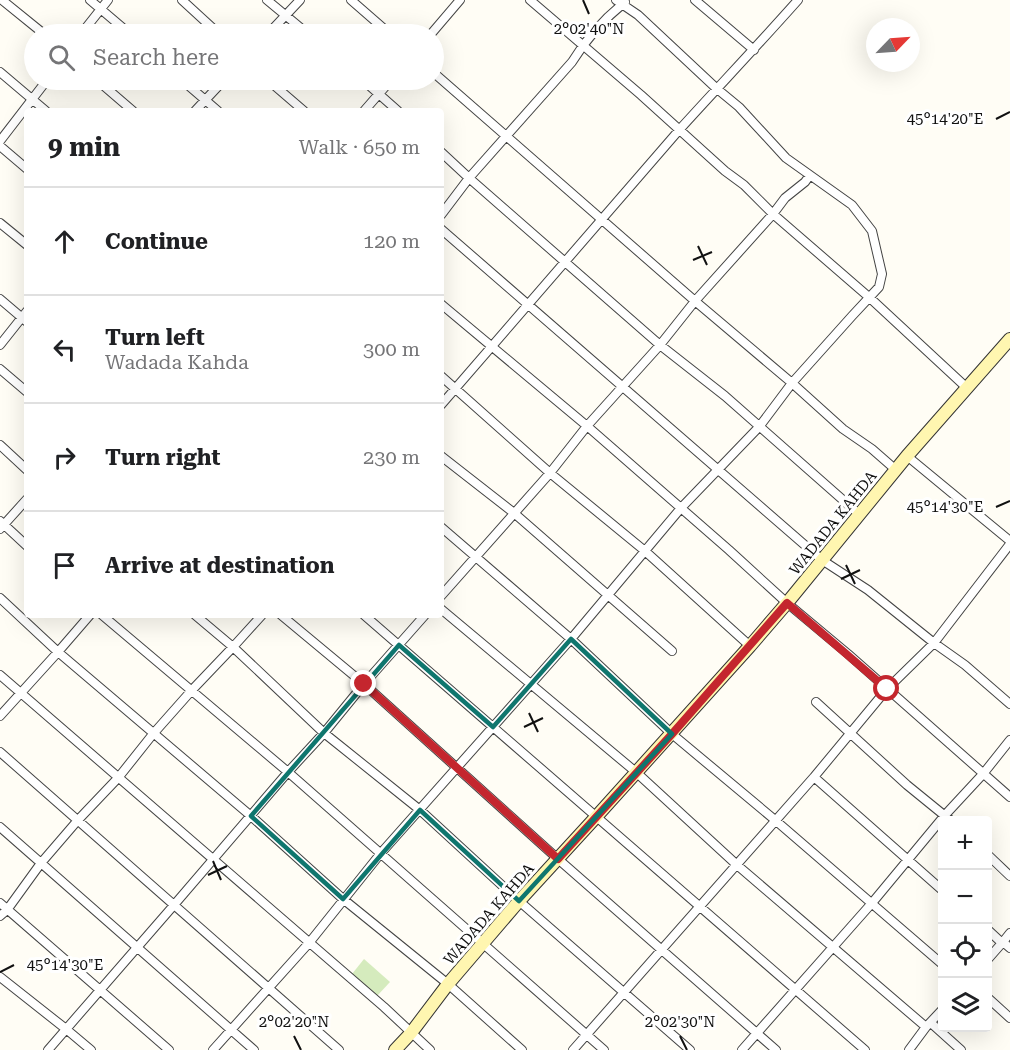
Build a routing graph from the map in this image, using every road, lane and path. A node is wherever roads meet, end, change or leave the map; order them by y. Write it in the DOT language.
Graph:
graph roads {
  1 [pos="2,0"];
  2 [pos="90,0"];
  3 [pos="108,0"];
  4 [pos="182,0"];
  5 [pos="267,0"];
  6 [pos="300,0"];
  7 [pos="351,0"];
  8 [pos="460,0"];
  9 [pos="530,0"];
  10 [pos="695,0"];
  11 [pos="798,0"];
  12 [pos="622,1"];
  13 [pos="101,10"];
  14 [pos="286,16"];
  15 [pos="32,24"];
  16 [pos="89,24"];
  17 [pos="118,24"];
  18 [pos="208,24"];
  19 [pos="278,24"];
  20 [pos="296,24"];
  21 [pos="379,24"];
  22 [pos="440,24"];
  23 [pos="582,45"];
  24 [pos="754,50"];
  25 [pos="0,72"];
  26 [pos="444,82"];
  27 [pos="716,88"];
  28 [pos="40,90"];
  29 [pos="109,90"];
  30 [pos="194,90"];
  31 [pos="214,90"];
  32 [pos="280,90"];
  33 [pos="375,90"];
  34 [pos="382,90"];
  35 [pos="379,93"];
  36 [pos="33,99"];
  37 [pos="205,99"];
  38 [pos="26,108"];
  39 [pos="43,108"];
  40 [pos="130,108"];
  41 [pos="198,108"];
  42 [pos="215,108"];
  43 [pos="301,108"];
  44 [pos="366,108"];
  45 [pos="395,108"];
  46 [pos="24,110"];
  47 [pos="680,129"];
  48 [pos="506,137"];
  49 [pos="0,141"];
  50 [pos="0,146"];
  51 [pos="444,155"];
  52 [pos="24,166"];
  53 [pos="810,175"];
  54 [pos="469,178"];
  55 [pos="444,211"];
  56 [pos="773,214"];
  57 [pos="603,220"];
  58 [pos="0,223"];
  59 [pos="444,232"];
  60 [pos="24,243"];
  61 [pos="566,261"];
  62 [pos="870,298"];
  63 [pos="0,299"];
  64 [pos="695,301"];
  65 [pos="528,306"];
  66 [pos="444,307"];
  67 [pos="24,316"];
  68 [pos="24,318"];
  69 [pos="1010,339"];
  70 [pos="0,345"];
  71 [pos="660,345"];
  72 [pos="492,347"];
  73 [pos="0,369"];
  74 [pos="444,378"];
  75 [pos="792,383"];
  76 [pos="623,387"];
  77 [pos="456,388"];
  78 [pos="967,388"];
  79 [pos="24,389"];
  80 [pos="444,402"];
  81 [pos="588,426"];
  82 [pos="759,427"];
  83 [pos="0,445"];
  84 [pos="907,456"];
  85 [pos="444,458"];
  86 [pos="24,467"];
  87 [pos="719,469"];
  88 [pos="896,470"];
  89 [pos="550,473"];
  90 [pos="24,502"];
  91 [pos="681,508"];
  92 [pos="514,513"];
  93 [pos="860,514"];
  94 [pos="1,525"];
  95 [pos="444,530"];
  96 [pos="1010,542"];
  97 [pos="24,544"];
  98 [pos="645,551"];
  99 [pos="476,557"];
  100 [pos="822,560"];
  101 [pos="444,593"];
  102 [pos="608,596"];
  103 [pos="0,598"];
  104 [pos="787,603"];
  105 [pos="444,612"];
  106 [pos="87,618"];
  107 [pos="106,618"];
  108 [pos="199,618"];
  109 [pos="259,618"];
  110 [pos="285,618"];
  111 [pos="368,618"];
  112 [pos="422,618"];
  113 [pos="571,639"];
  114 [pos="934,643"];
  115 [pos="399,645"];
  116 [pos="750,646"];
  117 [pos="233,647"];
  118 [pos="672,651"];
  119 [pos="58,652"];
  120 [pos="0,675"];
  121 [pos="364,684"];
  122 [pos="531,684"];
  123 [pos="887,689"];
  124 [pos="192,690"];
  125 [pos="20,693"];
  126 [pos="816,702"];
  127 [pos="1010,704"];
  128 [pos="0,716"];
  129 [pos="493,728"];
  130 [pos="324,733"];
  131 [pos="153,734"];
  132 [pos="672,734"];
  133 [pos="850,734"];
  134 [pos="1010,740"];
  135 [pos="0,752"];
  136 [pos="457,768"];
  137 [pos="288,772"];
  138 [pos="637,773"];
  139 [pos="983,774"];
  140 [pos="814,777"];
  141 [pos="118,778"];
  142 [pos="1010,797"];
  143 [pos="420,810"];
  144 [pos="251,816"];
  145 [pos="946,816"];
  146 [pos="950,816"];
  147 [pos="596,817"];
  148 [pos="78,820"];
  149 [pos="776,820"];
  150 [pos="0,827"];
  151 [pos="938,828"];
  152 [pos="381,853"];
  153 [pos="558,859"];
  154 [pos="908,859"];
  155 [pos="213,860"];
  156 [pos="992,860"];
  157 [pos="41,863"];
  158 [pos="737,865"];
  159 [pos="1010,876"];
  160 [pos="938,886"];
  161 [pos="343,899"];
  162 [pos="519,901"];
  163 [pos="872,903"];
  164 [pos="174,905"];
  165 [pos="700,908"];
  166 [pos="2,910"];
  167 [pos="1010,933"];
  168 [pos="992,934"];
  169 [pos="309,943"];
  170 [pos="483,944"];
  171 [pos="1005,944"];
  172 [pos="137,948"];
  173 [pos="832,948"];
  174 [pos="661,950"];
  175 [pos="992,955"];
  176 [pos="938,961"];
  177 [pos="0,977"];
  178 [pos="448,984"];
  179 [pos="269,989"];
  180 [pos="100,990"];
  181 [pos="794,990"];
  182 [pos="624,993"];
  183 [pos="992,1002"];
  184 [pos="938,1015"];
  185 [pos="1010,1018"];
  186 [pos="929,1025"];
  187 [pos="66,1029"];
  188 [pos="232,1029"];
  189 [pos="411,1033"];
  190 [pos="757,1034"];
  191 [pos="587,1035"];
  192 [pos="48,1050"];
  193 [pos="91,1050"];
  194 [pos="169,1050"];
  195 [pos="213,1050"];
  196 [pos="254,1050"];
  197 [pos="339,1050"];
  198 [pos="395,1050"];
  199 [pos="430,1050"];
  200 [pos="522,1050"];
  201 [pos="573,1050"];
  202 [pos="604,1050"];
  203 [pos="690,1050"];
  204 [pos="742,1050"];
  205 [pos="776,1050"];
  206 [pos="865,1050"];
  207 [pos="909,1050"];
  208 [pos="961,1050"];
  1 -- 15 [label="street"];
  2 -- 13 [label="street"];
  3 -- 13 [label="street"];
  4 -- 18 [label="street"];
  5 -- 14 [label="street"];
  6 -- 14 [label="street"];
  7 -- 21 [label="street"];
  8 -- 22 [label="street"];
  9 -- 23 [label="street"];
  10 -- 24 [label="street"];
  11 -- 24 [label="street"];
  12 -- 23 [label="street"];
  12 -- 27 [label="street"];
  13 -- 16 [label="street"];
  13 -- 17 [label="street"];
  14 -- 19 [label="street"];
  14 -- 20 [label="street"];
  23 -- 47 [label="street"];
  23 -- 48 [label="street"];
  24 -- 27 [label="street"];
  25 -- 36 [label="street"];
  26 -- 48 [label="street"];
  27 -- 47 [label="street"];
  27 -- 53 [label="street"];
  28 -- 36 [label="street"];
  29 -- 40 [label="street"];
  30 -- 37 [label="street"];
  31 -- 37 [label="street"];
  32 -- 43 [label="street"];
  33 -- 35 [label="street"];
  34 -- 35 [label="street"];
  35 -- 44 [label="street"];
  35 -- 45 [label="street"];
  36 -- 38 [label="street"];
  36 -- 39 [label="street"];
  37 -- 41 [label="street"];
  37 -- 42 [label="street"];
  46 -- 49 [label="street"];
  47 -- 56 [label="street"];
  47 -- 57 [label="street"];
  48 -- 54 [label="street"];
  48 -- 57 [label="street"];
  50 -- 52 [label="street"];
  51 -- 54 [label="street"];
  53 -- 56 [label="street"];
  53 -- 62 [label="street"];
  54 -- 55 [label="street"];
  54 -- 61 [label="street"];
  56 -- 62 [label="street"];
  56 -- 64 [label="street"];
  57 -- 61 [label="street"];
  57 -- 64 [label="street"];
  58 -- 60 [label="street"];
  59 -- 65 [label="street"];
  61 -- 65 [label="street"];
  61 -- 71 [label="street"];
  62 -- 75 [label="street"];
  62 -- 78 [label="street"];
  63 -- 67 [label="street"];
  64 -- 71 [label="street"];
  64 -- 75 [label="street"];
  65 -- 72 [label="street"];
  65 -- 76 [label="street"];
  66 -- 72 [label="street"];
  68 -- 70 [label="street"];
  69 -- 78 [label="main road, WADADA KAHDA"];
  71 -- 76 [label="street"];
  71 -- 82 [label="street"];
  72 -- 77 [label="street"];
  72 -- 81 [label="street"];
  73 -- 79 [label="street"];
  74 -- 77 [label="street"];
  75 -- 82 [label="street"];
  75 -- 88 [label="street"];
  76 -- 81 [label="street"];
  76 -- 87 [label="street"];
  77 -- 80 [label="street"];
  77 -- 89 [label="street"];
  78 -- 84 [label="main road, WADADA KAHDA"];
  81 -- 89 [label="street"];
  81 -- 91 [label="street"];
  82 -- 87 [label="street"];
  82 -- 93 [label="street"];
  83 -- 86 [label="street"];
  84 -- 88 [label="main road, WADADA KAHDA"];
  84 -- 96 [label="street"];
  85 -- 92 [label="street"];
  87 -- 91 [label="street"];
  87 -- 100 [label="street"];
  88 -- 93 [label="main road, WADADA KAHDA"];
  89 -- 92 [label="street"];
  89 -- 98 [label="street"];
  90 -- 94 [label="street"];
  91 -- 98 [label="street"];
  91 -- 104 [label="street"];
  92 -- 99 [label="street"];
  92 -- 102 [label="street"];
  93 -- 100 [label="main road, WADADA KAHDA"];
  94 -- 97 [label="street"];
  95 -- 99 [label="street"];
  96 -- 114 [label="street"];
  98 -- 102 [label="street"];
  98 -- 116 [label="street"];
  99 -- 101 [label="street"];
  99 -- 113 [label="street"];
  100 -- 104 [label="main road, WADADA KAHDA"];
  100 -- 114 [label="street"];
  102 -- 113 [label="street"];
  102 -- 118 [label="street"];
  103 -- 119 [label="street"];
  104 -- 116 [label="main road, WADADA KAHDA"];
  104 -- 123 [label="street"];
  105 -- 122 [label="street"];
  106 -- 119 [label="street"];
  107 -- 124 [label="street"];
  108 -- 117 [label="street"];
  109 -- 117 [label="street"];
  110 -- 121 [label="street"];
  111 -- 115 [label="street"];
  112 -- 115 [label="street"];
  113 -- 122 [label="street"];
  113 -- 132 [label="street"];
  114 -- 123 [label="street"];
  114 -- 127 [label="street"];
  115 -- 121 [label="street"];
  115 -- 129 [label="street"];
  116 -- 132 [label="main road, WADADA KAHDA"];
  117 -- 124 [label="street"];
  117 -- 130 [label="street"];
  119 -- 125 [label="street"];
  119 -- 131 [label="street"];
  120 -- 125 [label="street"];
  121 -- 130 [label="street"];
  121 -- 136 [label="street"];
  122 -- 129 [label="street"];
  122 -- 138 [label="street"];
  123 -- 133 [label="street"];
  123 -- 139 [label="street"];
  124 -- 131 [label="street"];
  124 -- 137 [label="street"];
  125 -- 128 [label="street"];
  125 -- 141 [label="street"];
  126 -- 133 [label="street"];
  129 -- 136 [label="street"];
  129 -- 147 [label="street"];
  130 -- 137 [label="street"];
  130 -- 143 [label="street"];
  131 -- 141 [label="street"];
  131 -- 144 [label="street"];
  132 -- 138 [label="main road, WADADA KAHDA"];
  132 -- 149 [label="street"];
  133 -- 140 [label="street"];
  133 -- 145 [label="street"];
  134 -- 139 [label="street"];
  135 -- 148 [label="street"];
  136 -- 143 [label="street"];
  136 -- 153 [label="street"];
  137 -- 144 [label="street"];
  137 -- 152 [label="street"];
  138 -- 147 [label="main road, WADADA KAHDA"];
  138 -- 158 [label="street"];
  139 -- 142 [label="street"];
  139 -- 146 [label="street"];
  140 -- 149 [label="street"];
  140 -- 154 [label="street"];
  141 -- 148 [label="street"];
  141 -- 155 [label="street"];
  143 -- 152 [label="street"];
  143 -- 162 [label="street"];
  144 -- 155 [label="street"];
  144 -- 161 [label="street"];
  147 -- 153 [label="main road, WADADA KAHDA"];
  147 -- 165 [label="street"];
  148 -- 157 [label="street"];
  148 -- 164 [label="street"];
  149 -- 158 [label="street"];
  149 -- 163 [label="street"];
  150 -- 157 [label="street"];
  151 -- 154 [label="street"];
  152 -- 161 [label="street"];
  152 -- 170 [label="street"];
  153 -- 162 [label="main road, WADADA KAHDA"];
  153 -- 174 [label="street"];
  154 -- 160 [label="street"];
  154 -- 163 [label="street"];
  155 -- 164 [label="street"];
  155 -- 169 [label="street"];
  156 -- 159 [label="street"];
  157 -- 166 [label="street"];
  157 -- 172 [label="street"];
  158 -- 165 [label="street"];
  158 -- 173 [label="street"];
  161 -- 169 [label="street"];
  161 -- 178 [label="street"];
  162 -- 170 [label="main road, WADADA KAHDA"];
  162 -- 182 [label="street"];
  163 -- 173 [label="street"];
  163 -- 176 [label="street"];
  164 -- 172 [label="street"];
  164 -- 179 [label="street"];
  165 -- 174 [label="street"];
  165 -- 181 [label="street"];
  166 -- 180 [label="street"];
  167 -- 171 [label="street"];
  168 -- 171 [label="street"];
  169 -- 179 [label="street"];
  169 -- 189 [label="street"];
  170 -- 178 [label="main road, WADADA KAHDA"];
  170 -- 191 [label="street"];
  171 -- 175 [label="street"];
  172 -- 180 [label="street"];
  172 -- 188 [label="street"];
  173 -- 181 [label="street"];
  173 -- 186 [label="street"];
  174 -- 182 [label="street"];
  174 -- 190 [label="street"];
  177 -- 187 [label="street"];
  178 -- 189 [label="main road, WADADA KAHDA"];
  178 -- 200 [label="street"];
  179 -- 188 [label="street"];
  179 -- 197 [label="street"];
  180 -- 187 [label="street"];
  180 -- 194 [label="street"];
  181 -- 190 [label="street"];
  181 -- 206 [label="street"];
  182 -- 191 [label="street"];
  182 -- 203 [label="street"];
  183 -- 185 [label="street"];
  184 -- 186 [label="street"];
  186 -- 207 [label="street"];
  186 -- 208 [label="street"];
  187 -- 192 [label="street"];
  187 -- 193 [label="street"];
  188 -- 195 [label="street"];
  188 -- 196 [label="street"];
  189 -- 198 [label="main road, WADADA KAHDA"];
  189 -- 199 [label="street"];
  190 -- 204 [label="street"];
  190 -- 205 [label="street"];
  191 -- 201 [label="street"];
  191 -- 202 [label="street"];
}
